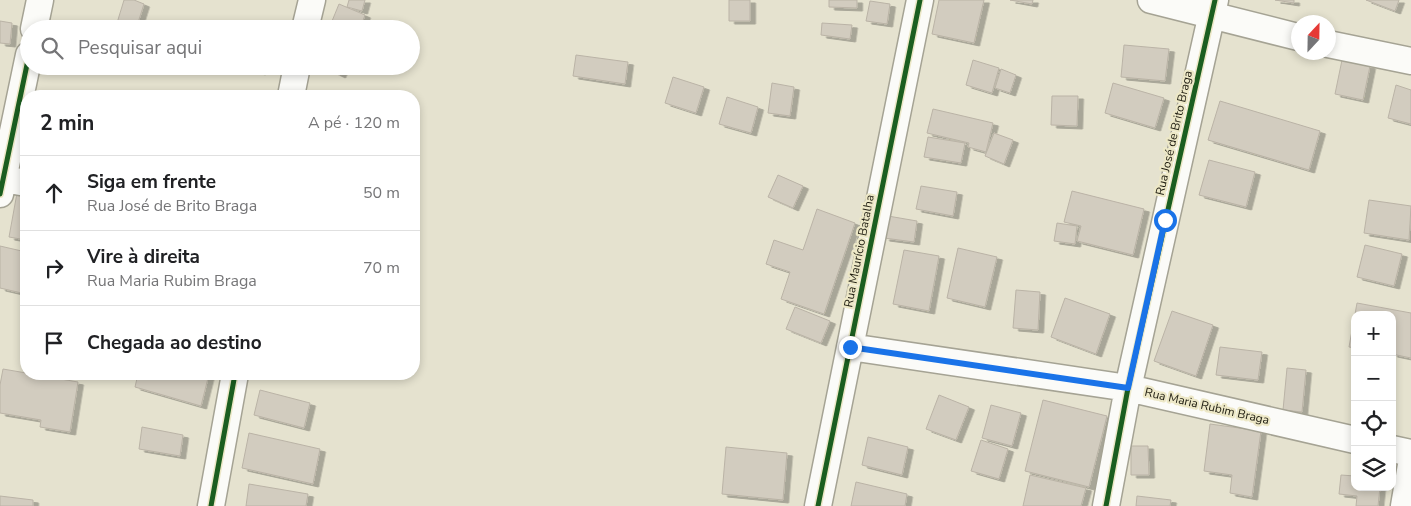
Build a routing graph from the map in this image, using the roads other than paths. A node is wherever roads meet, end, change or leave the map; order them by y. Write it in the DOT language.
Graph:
graph roads {
  1 [pos="40,0"];
  2 [pos="312,0"];
  3 [pos="920,0"];
  4 [pos="1151,0"];
  5 [pos="1213,8"];
  6 [pos="36,20"];
  7 [pos="307,20"];
  8 [pos="1291,35"];
  9 [pos="1336,46"];
  10 [pos="1411,61"];
  11 [pos="26,75"];
  12 [pos="295,75"];
  13 [pos="24,90"];
  14 [pos="292,90"];
  15 [pos="20,117"];
  16 [pos="10,185"];
  17 [pos="850,347"];
  18 [pos="234,380"];
  19 [pos="1128,388"];
  20 [pos="1351,439"];
  21 [pos="1396,450"];
  22 [pos="1411,453"];
  23 [pos="1411,465"];
  24 [pos="211,506"];
  25 [pos="818,506"];
  26 [pos="1106,506"];
  27 [pos="1404,506"];
  1 -- 6 [label="street"];
  2 -- 7 [label="street"];
  3 -- 17 [label="street, Rua Maurício Batalha"];
  4 -- 5 [label="street"];
  5 -- 8 [label="street"];
  5 -- 19 [label="street, Rua José de Brito Braga"];
  9 -- 10 [label="street"];
  11 -- 13 [label="street"];
  12 -- 14 [label="street"];
  15 -- 16 [label="street"];
  17 -- 19 [label="street, Rua Maria Rubim Braga"];
  17 -- 25 [label="street, Rua Maurício Batalha"];
  18 -- 24 [label="street"];
  19 -- 20 [label="street, Rua Maria Rubim Braga"];
  19 -- 26 [label="street, Rua José de Brito Braga"];
  21 -- 22 [label="street"];
  23 -- 27 [label="street"];
}
